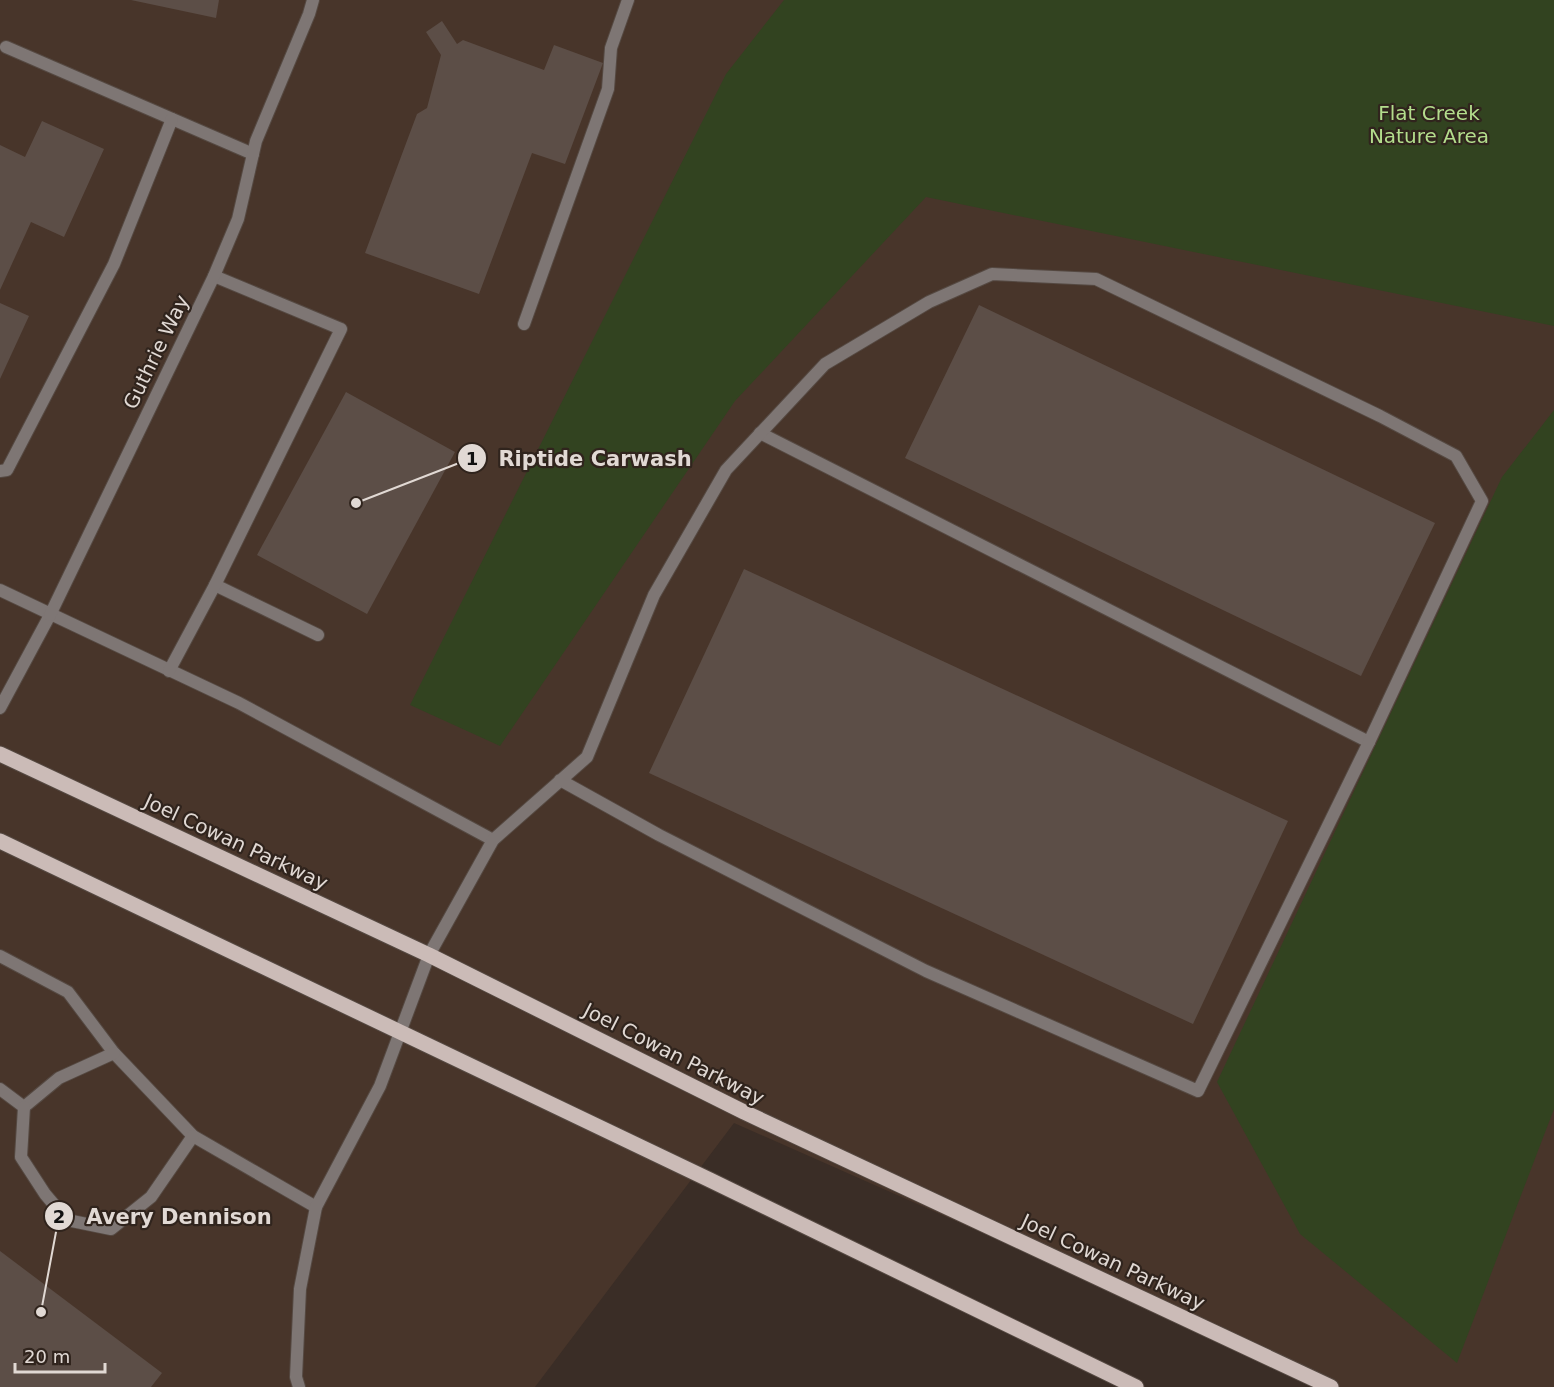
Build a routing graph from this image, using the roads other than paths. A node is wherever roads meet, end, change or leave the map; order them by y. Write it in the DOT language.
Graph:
graph roads {
  1 [pos="313,0"];
  2 [pos="628,0"];
  3 [pos="6,47"];
  4 [pos="172,119"];
  5 [pos="253,154"];
  6 [pos="214,276"];
  7 [pos="524,324"];
  8 [pos="760,433"];
  9 [pos="0,471"];
  10 [pos="215,585"];
  11 [pos="0,590"];
  12 [pos="50,615"];
  13 [pos="318,635"];
  14 [pos="170,670"];
  15 [pos="0,708"];
  16 [pos="1369,742"];
  17 [pos="0,754"];
  18 [pos="560,780"];
  19 [pos="493,840"];
  20 [pos="0,841"];
  21 [pos="429,955"];
  22 [pos="0,956"];
  23 [pos="400,1031"];
  24 [pos="114,1053"];
  25 [pos="0,1089"];
  26 [pos="24,1107"];
  27 [pos="193,1136"];
  28 [pos="316,1207"];
  29 [pos="299,1387"];
  30 [pos="1136,1387"];
  31 [pos="1331,1387"];
  1 -- 5 [label="street, Guthrie Way"];
  2 -- 7 [label="street"];
  3 -- 4 [label="street"];
  4 -- 5 [label="street"];
  4 -- 9 [label="street"];
  5 -- 6 [label="street, Guthrie Way"];
  6 -- 10 [label="street"];
  6 -- 12 [label="street, Guthrie Way"];
  8 -- 16 [label="street"];
  8 -- 16 [label="street"];
  8 -- 18 [label="street"];
  10 -- 13 [label="street"];
  10 -- 14 [label="street"];
  11 -- 12 [label="street"];
  12 -- 14 [label="street"];
  12 -- 15 [label="street, Guthrie Way"];
  14 -- 19 [label="street"];
  16 -- 18 [label="street"];
  17 -- 21 [label="main road, Joel Cowan Parkway"];
  18 -- 19 [label="street"];
  19 -- 21 [label="street"];
  20 -- 23 [label="main road"];
  21 -- 23 [label="street"];
  21 -- 31 [label="main road, Joel Cowan Parkway"];
  22 -- 24 [label="street"];
  23 -- 28 [label="street"];
  23 -- 30 [label="main road"];
  24 -- 26 [label="street"];
  24 -- 27 [label="street"];
  25 -- 26 [label="street"];
  26 -- 27 [label="street"];
  27 -- 28 [label="street"];
  28 -- 29 [label="street"];
}
